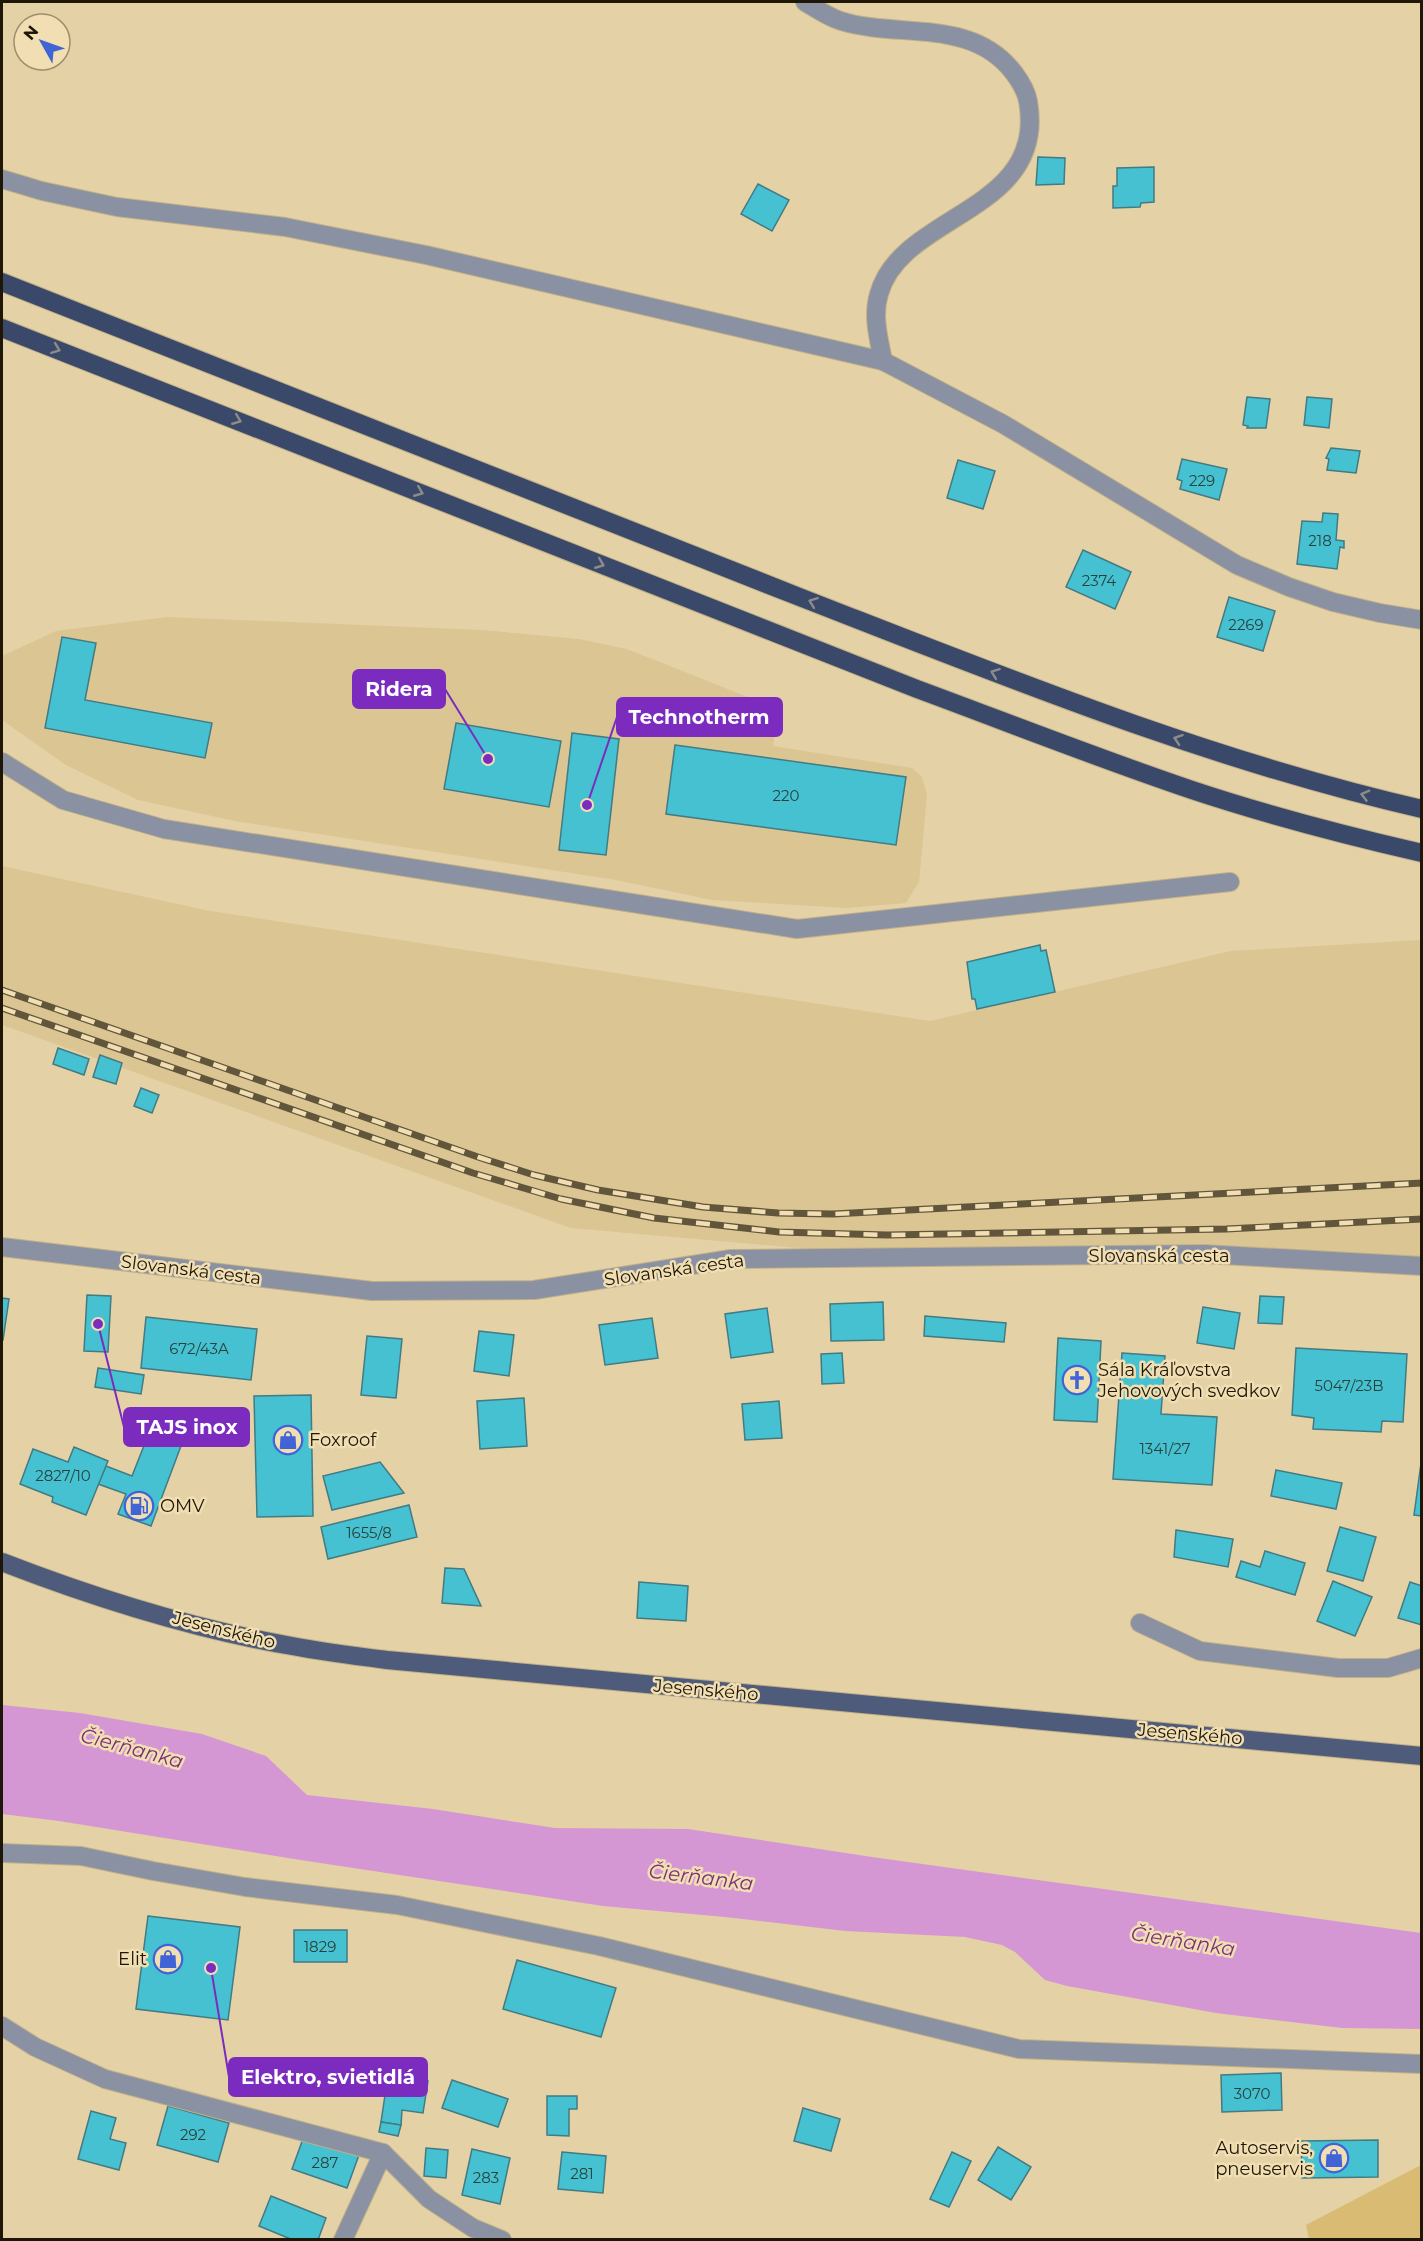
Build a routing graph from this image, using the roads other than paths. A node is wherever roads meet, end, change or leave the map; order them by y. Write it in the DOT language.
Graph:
graph roads {
  1 [pos="805,2"];
  2 [pos="2,179"];
  3 [pos="2,282"];
  4 [pos="2,328"];
  5 [pos="883,361"];
  6 [pos="1422,620"];
  7 [pos="2,762"];
  8 [pos="1422,809"];
  9 [pos="1422,853"];
  10 [pos="1230,882"];
  11 [pos="2,1247"];
  12 [pos="1422,1266"];
  13 [pos="2,1562"];
  14 [pos="1140,1623"];
  15 [pos="1422,1658"];
  16 [pos="1422,1756"];
  17 [pos="2,1852"];
  18 [pos="2,2026"];
  19 [pos="1422,2064"];
  20 [pos="383,2153"];
  21 [pos="343,2240"];
  22 [pos="502,2240"];
  1 -- 5 [label="street"];
  2 -- 5 [label="street"];
  8 -- 3 [label="highway, one-way"];
  4 -- 9 [label="highway, one-way"];
  5 -- 6 [label="street"];
  7 -- 10 [label="street"];
  11 -- 12 [label="street, Slovanská cesta"];
  13 -- 16 [label="main road, Jesenského"];
  14 -- 15 [label="street"];
  17 -- 19 [label="street"];
  18 -- 20 [label="street"];
  20 -- 21 [label="street"];
  20 -- 22 [label="street"];
}
